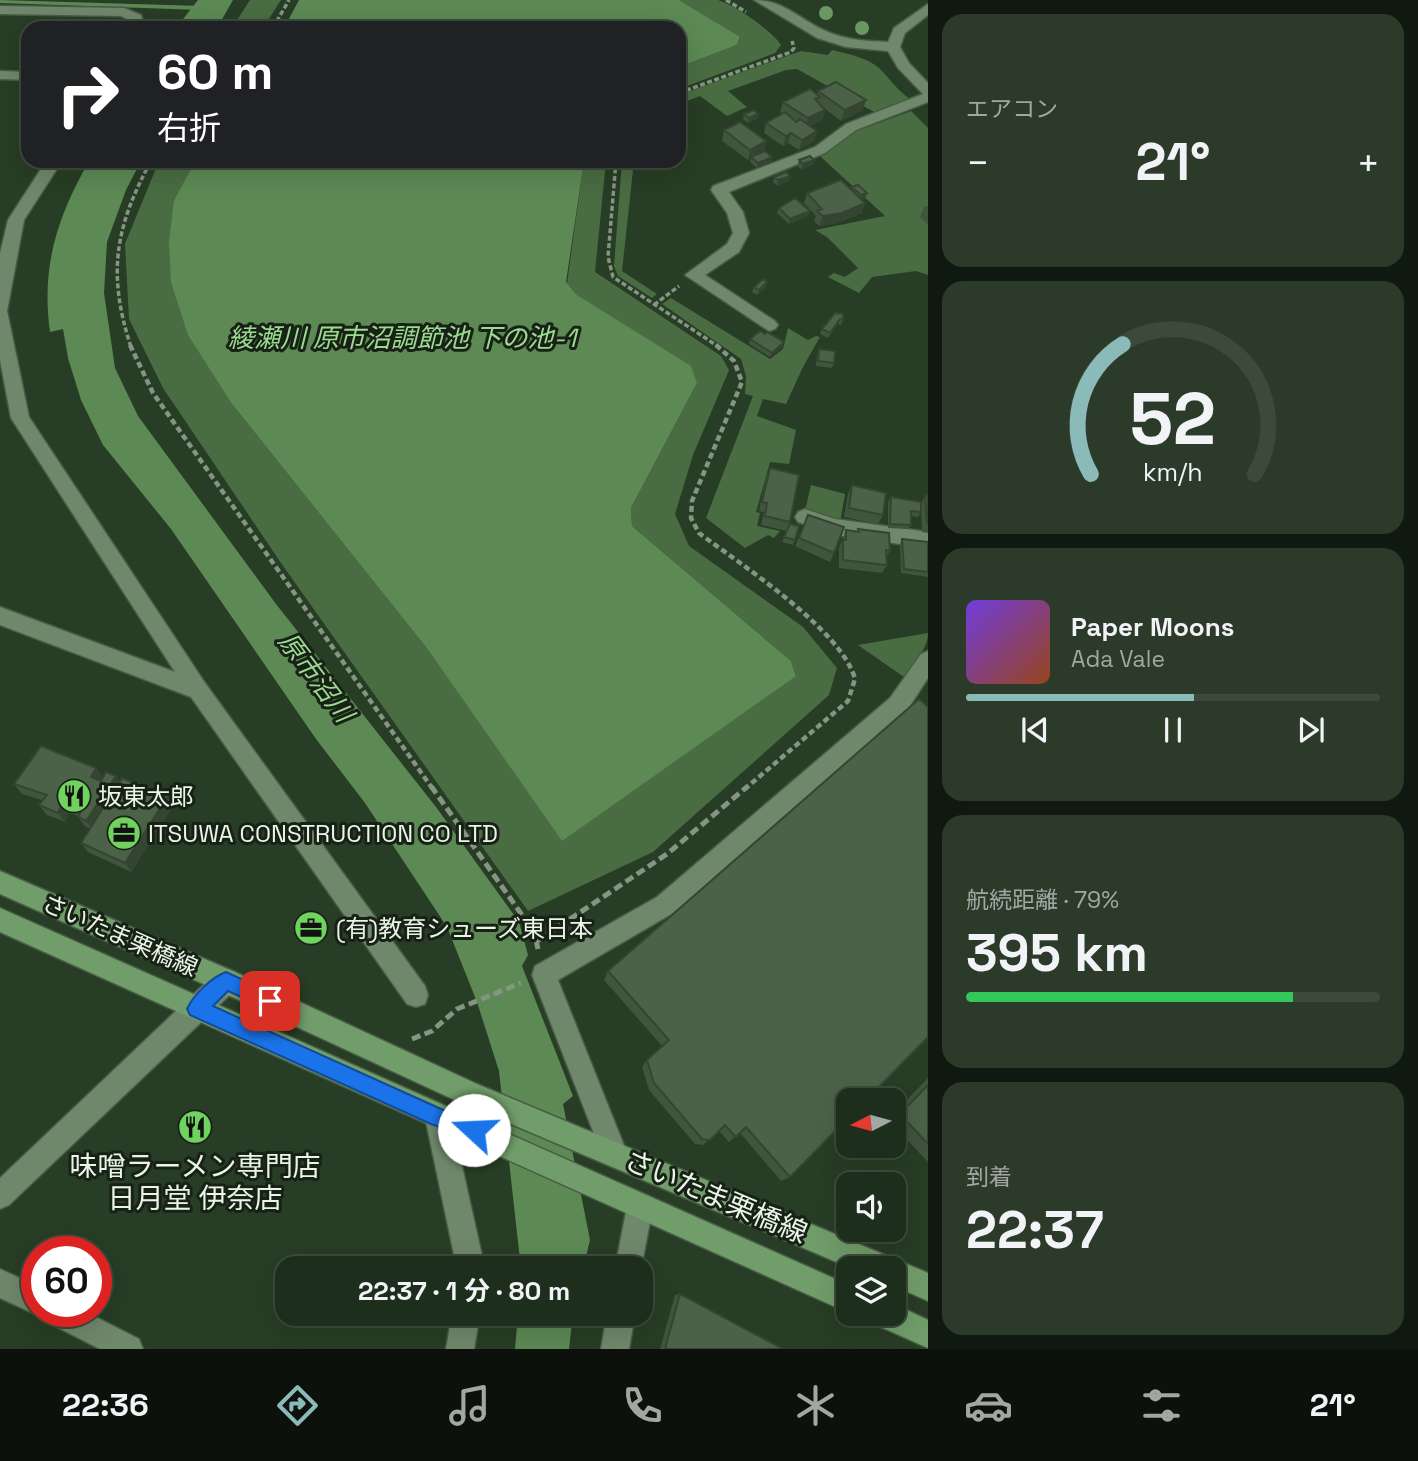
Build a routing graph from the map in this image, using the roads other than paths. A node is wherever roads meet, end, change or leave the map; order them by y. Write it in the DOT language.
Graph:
graph roads {
  1 [pos="761,0"];
  2 [pos="928,8"];
  3 [pos="0,10"];
  4 [pos="76,11"];
  5 [pos="72,21"];
  6 [pos="136,21"];
  7 [pos="893,47"];
  8 [pos="0,75"];
  9 [pos="21,76"];
  10 [pos="928,91"];
  11 [pos="928,97"];
  12 [pos="49,168"];
  13 [pos="8,220"];
  14 [pos="3,271"];
  15 [pos="0,308"];
  16 [pos="0,314"];
  17 [pos="769,325"];
  18 [pos="805,517"];
  19 [pos="928,540"];
  20 [pos="0,616"];
  21 [pos="928,660"];
  22 [pos="198,691"];
  23 [pos="0,882"];
  24 [pos="0,920"];
  25 [pos="226,981"];
  26 [pos="416,995"];
  27 [pos="197,1009"];
  28 [pos="438,1117"];
  29 [pos="614,1153"];
  30 [pos="0,1196"];
  31 [pos="640,1206"];
  32 [pos="468,1256"];
  33 [pos="631,1256"];
  34 [pos="856,1256"];
  35 [pos="906,1277"];
  36 [pos="0,1283"];
  37 [pos="928,1287"];
  38 [pos="836,1292"];
  39 [pos="21,1293"];
  40 [pos="906,1324"];
  41 [pos="464,1326"];
  42 [pos="619,1326"];
  43 [pos="86,1327"];
  44 [pos="928,1334"];
  45 [pos="129,1349"];
  46 [pos="460,1349"];
  47 [pos="615,1349"];
  1 -- 7 [label="street"];
  2 -- 7 [label="street"];
  3 -- 4 [label="street"];
  4 -- 5 [label="street"];
  4 -- 6 [label="street"];
  7 -- 10 [label="street"];
  8 -- 9 [label="street"];
  11 -- 17 [label="street"];
  12 -- 13 [label="street"];
  13 -- 14 [label="street"];
  14 -- 15 [label="street"];
  16 -- 22 [label="street"];
  18 -- 19 [label="street"];
  20 -- 22 [label="street"];
  21 -- 29 [label="street"];
  22 -- 26 [label="street"];
  23 -- 25 [label="main road, さいたま栗橋線"];
  24 -- 27 [label="main road, さいたま栗橋線"];
  25 -- 27 [label="street"];
  25 -- 29 [label="main road, さいたま栗橋線"];
  27 -- 28 [label="main road, さいたま栗橋線"];
  27 -- 30 [label="street"];
  28 -- 31 [label="main road, さいたま栗橋線"];
  28 -- 32 [label="street"];
  29 -- 34 [label="main road, さいたま栗橋線"];
  31 -- 33 [label="street"];
  31 -- 38 [label="main road, さいたま栗橋線"];
  35 -- 37 [label="main road"];
  36 -- 39 [label="street"];
  40 -- 44 [label="main road"];
  41 -- 46 [label="street"];
  42 -- 47 [label="street"];
  43 -- 45 [label="street"];
}
